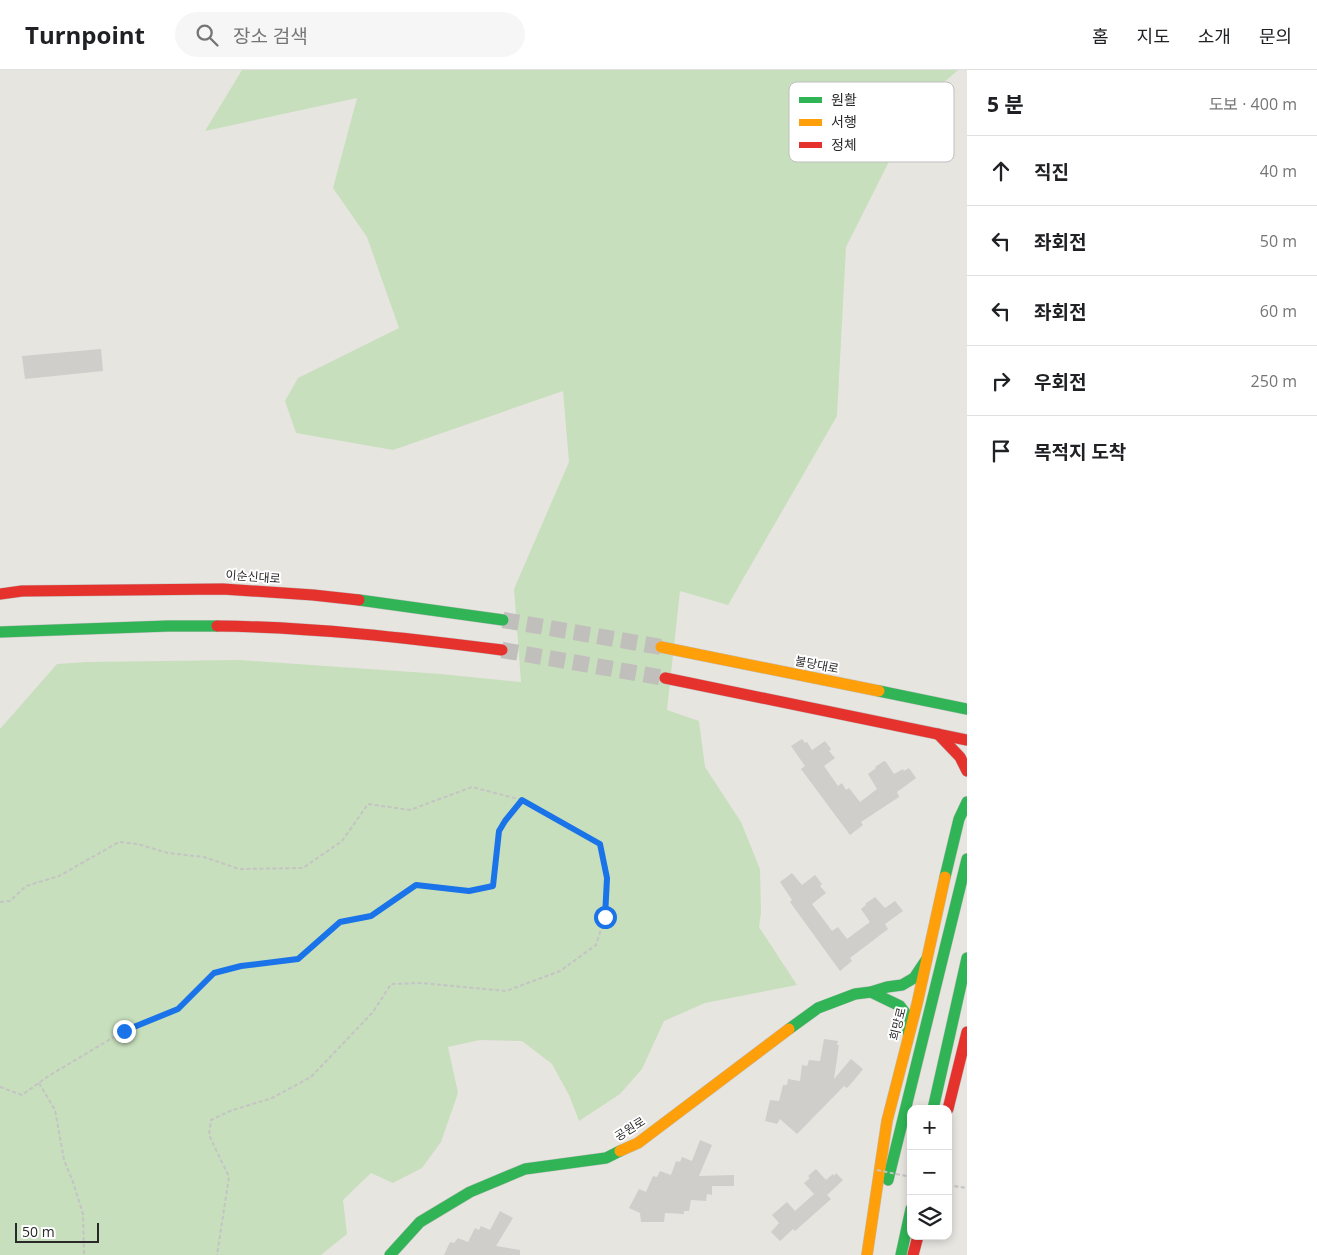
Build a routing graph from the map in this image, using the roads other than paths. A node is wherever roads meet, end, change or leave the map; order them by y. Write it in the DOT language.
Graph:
graph roads {
  1 [pos="0,594"];
  2 [pos="503,620"];
  3 [pos="0,632"];
  4 [pos="661,647"];
  5 [pos="502,650"];
  6 [pos="665,678"];
  7 [pos="967,699"];
  8 [pos="944,704"];
  9 [pos="967,709"];
  10 [pos="938,734"];
  11 [pos="967,740"];
  12 [pos="967,771"];
  13 [pos="967,802"];
  14 [pos="963,816"];
  15 [pos="967,859"];
  16 [pos="967,958"];
  17 [pos="926,960"];
  18 [pos="871,992"];
  19 [pos="967,1032"];
  20 [pos="909,1040"];
  21 [pos="934,1105"];
  22 [pos="949,1105"];
  23 [pos="907,1227"];
  24 [pos="917,1240"];
  25 [pos="868,1252"];
  26 [pos="390,1255"];
  27 [pos="901,1255"];
  28 [pos="913,1255"];
  1 -- 2 [label="main road, 이순신대로"];
  3 -- 5 [label="main road"];
  4 -- 8 [label="main road, 불당대로"];
  6 -- 10 [label="main road"];
  7 -- 8 [label="main road"];
  8 -- 9 [label="main road, 불당대로"];
  10 -- 11 [label="main road"];
  10 -- 12 [label="main road"];
  13 -- 14 [label="main road, 희망로"];
  14 -- 17 [label="main road, 희망로"];
  15 -- 25 [label="main road"];
  16 -- 21 [label="main road"];
  17 -- 18 [label="main road, 공원로"];
  17 -- 20 [label="main road, 희망로"];
  18 -- 20 [label="main road"];
  18 -- 26 [label="main road, 공원로"];
  19 -- 22 [label="main road"];
  20 -- 25 [label="main road, 희망로"];
  23 -- 27 [label="main road"];
  24 -- 28 [label="main road"];
}
